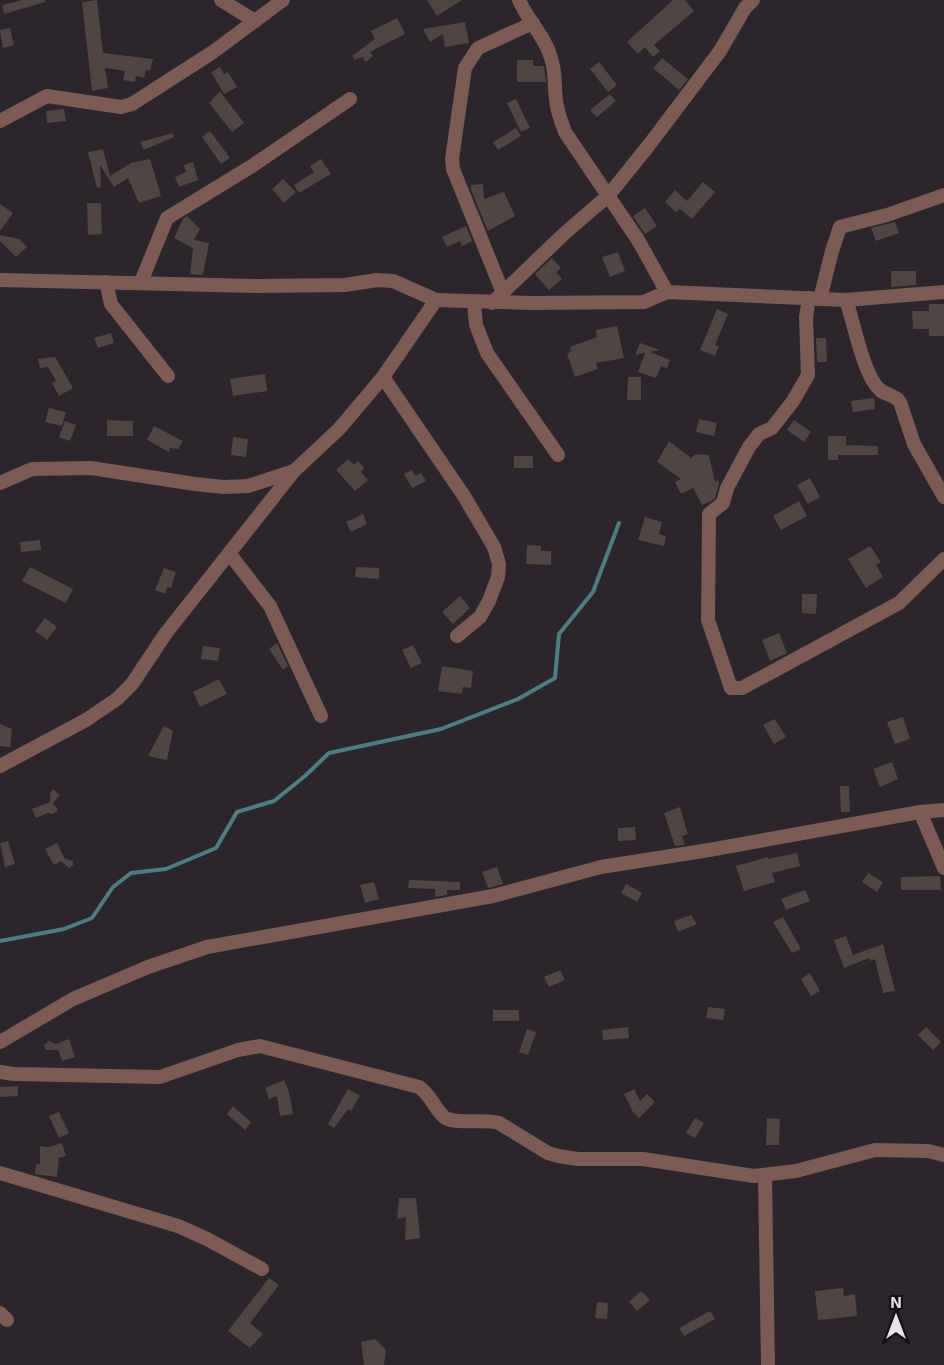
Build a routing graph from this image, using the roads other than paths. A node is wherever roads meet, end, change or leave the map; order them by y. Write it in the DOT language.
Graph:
graph roads {
  1 [pos="221,0"];
  2 [pos="283,0"];
  3 [pos="519,0"];
  4 [pos="753,0"];
  5 [pos="255,21"];
  6 [pos="533,23"];
  7 [pos="350,99"];
  8 [pos="0,121"];
  9 [pos="944,195"];
  10 [pos="608,196"];
  11 [pos="0,280"];
  12 [pos="106,282"];
  13 [pos="141,282"];
  14 [pos="667,292"];
  15 [pos="944,292"];
  16 [pos="497,298"];
  17 [pos="815,298"];
  18 [pos="436,300"];
  19 [pos="846,300"];
  20 [pos="474,302"];
  21 [pos="168,376"];
  22 [pos="383,377"];
  23 [pos="558,455"];
  24 [pos="294,471"];
  25 [pos="0,483"];
  26 [pos="944,496"];
  27 [pos="229,553"];
  28 [pos="944,559"];
  29 [pos="457,636"];
  30 [pos="321,716"];
  31 [pos="0,766"];
  32 [pos="944,810"];
  33 [pos="920,812"];
  34 [pos="944,868"];
  35 [pos="0,1042"];
  36 [pos="0,1072"];
  37 [pos="944,1155"];
  38 [pos="0,1173"];
  39 [pos="765,1176"];
  40 [pos="262,1269"];
  41 [pos="768,1365"];
  1 -- 5 [label="street"];
  2 -- 5 [label="street"];
  3 -- 6 [label="street"];
  4 -- 10 [label="street"];
  5 -- 8 [label="street"];
  6 -- 10 [label="street"];
  6 -- 16 [label="street"];
  7 -- 13 [label="street"];
  9 -- 17 [label="street"];
  10 -- 14 [label="street"];
  10 -- 16 [label="street"];
  11 -- 12 [label="street"];
  12 -- 13 [label="street"];
  12 -- 21 [label="street"];
  13 -- 18 [label="street"];
  14 -- 16 [label="street"];
  14 -- 17 [label="street"];
  15 -- 19 [label="street"];
  16 -- 20 [label="street"];
  17 -- 19 [label="street"];
  17 -- 28 [label="street"];
  18 -- 20 [label="street"];
  18 -- 22 [label="street"];
  19 -- 26 [label="street"];
  20 -- 23 [label="street"];
  22 -- 24 [label="street"];
  22 -- 29 [label="street"];
  24 -- 25 [label="street"];
  24 -- 27 [label="street"];
  27 -- 30 [label="street"];
  27 -- 31 [label="street"];
  32 -- 33 [label="street"];
  33 -- 34 [label="street"];
  33 -- 35 [label="street"];
  36 -- 39 [label="street"];
  37 -- 39 [label="street"];
  38 -- 40 [label="street"];
  39 -- 41 [label="street"];
}
